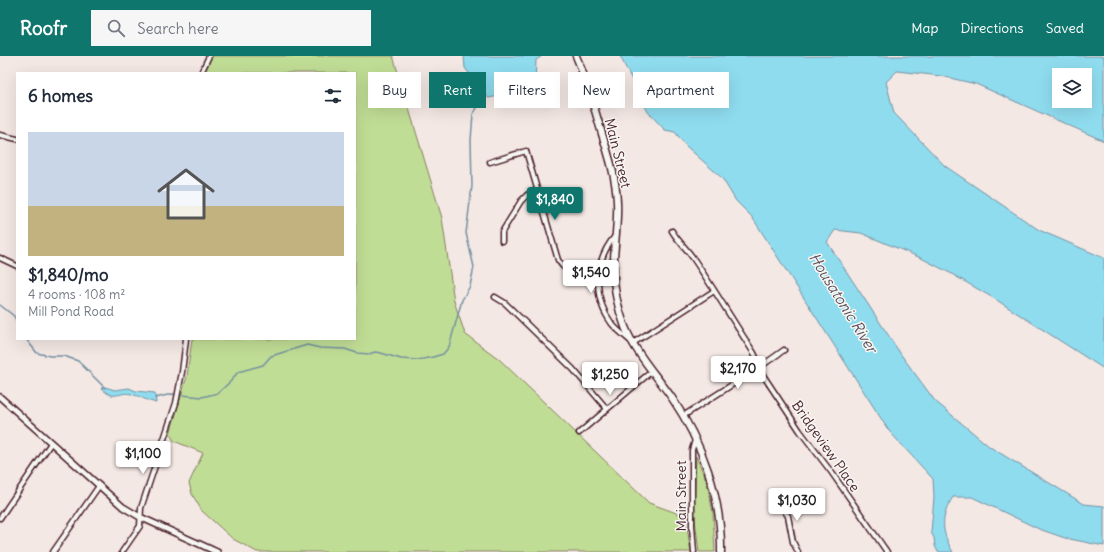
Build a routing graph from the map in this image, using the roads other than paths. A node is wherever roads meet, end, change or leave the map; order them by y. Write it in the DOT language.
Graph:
graph roads {
  1 [pos="209,56"];
  2 [pos="576,56"];
  3 [pos="201,72"];
  4 [pos="0,135"];
  5 [pos="16,139"];
  6 [pos="490,162"];
  7 [pos="537,190"];
  8 [pos="672,231"];
  9 [pos="616,235"];
  10 [pos="502,241"];
  11 [pos="0,258"];
  12 [pos="16,266"];
  13 [pos="597,281"];
  14 [pos="714,290"];
  15 [pos="495,296"];
  16 [pos="186,340"];
  17 [pos="633,343"];
  18 [pos="784,350"];
  19 [pos="760,367"];
  20 [pos="652,371"];
  21 [pos="1,399"];
  22 [pos="606,409"];
  23 [pos="683,416"];
  24 [pos="579,433"];
  25 [pos="695,440"];
  26 [pos="51,443"];
  27 [pos="99,486"];
  28 [pos="780,502"];
  29 [pos="140,517"];
  30 [pos="0,518"];
  31 [pos="53,552"];
  32 [pos="122,552"];
  33 [pos="217,552"];
  34 [pos="694,552"];
  35 [pos="721,552"];
  36 [pos="798,552"];
  37 [pos="887,552"];
  1 -- 3 [label="street"];
  2 -- 9 [label="main road, Main Street"];
  4 -- 5 [label="street"];
  6 -- 7 [label="street"];
  7 -- 10 [label="street"];
  7 -- 13 [label="street"];
  8 -- 14 [label="street, Bridgeview Place"];
  9 -- 13 [label="street, Main Street"];
  9 -- 17 [label="main road, Main Street"];
  11 -- 12 [label="street"];
  13 -- 17 [label="street, Main Street"];
  14 -- 17 [label="street"];
  14 -- 19 [label="street, Bridgeview Place"];
  15 -- 22 [label="street"];
  16 -- 29 [label="street"];
  17 -- 20 [label="main road, Main Street"];
  18 -- 19 [label="street"];
  19 -- 23 [label="street"];
  19 -- 37 [label="street, Bridgeview Place"];
  20 -- 22 [label="street"];
  20 -- 23 [label="main road, Main Street"];
  21 -- 26 [label="street"];
  22 -- 24 [label="street"];
  23 -- 25 [label="main road, Main Street"];
  25 -- 34 [label="street, Main Street"];
  25 -- 35 [label="main road, Main Street"];
  26 -- 27 [label="street"];
  26 -- 30 [label="street"];
  27 -- 29 [label="street"];
  27 -- 31 [label="street"];
  28 -- 36 [label="street"];
  29 -- 32 [label="street"];
  29 -- 33 [label="street"];
}
